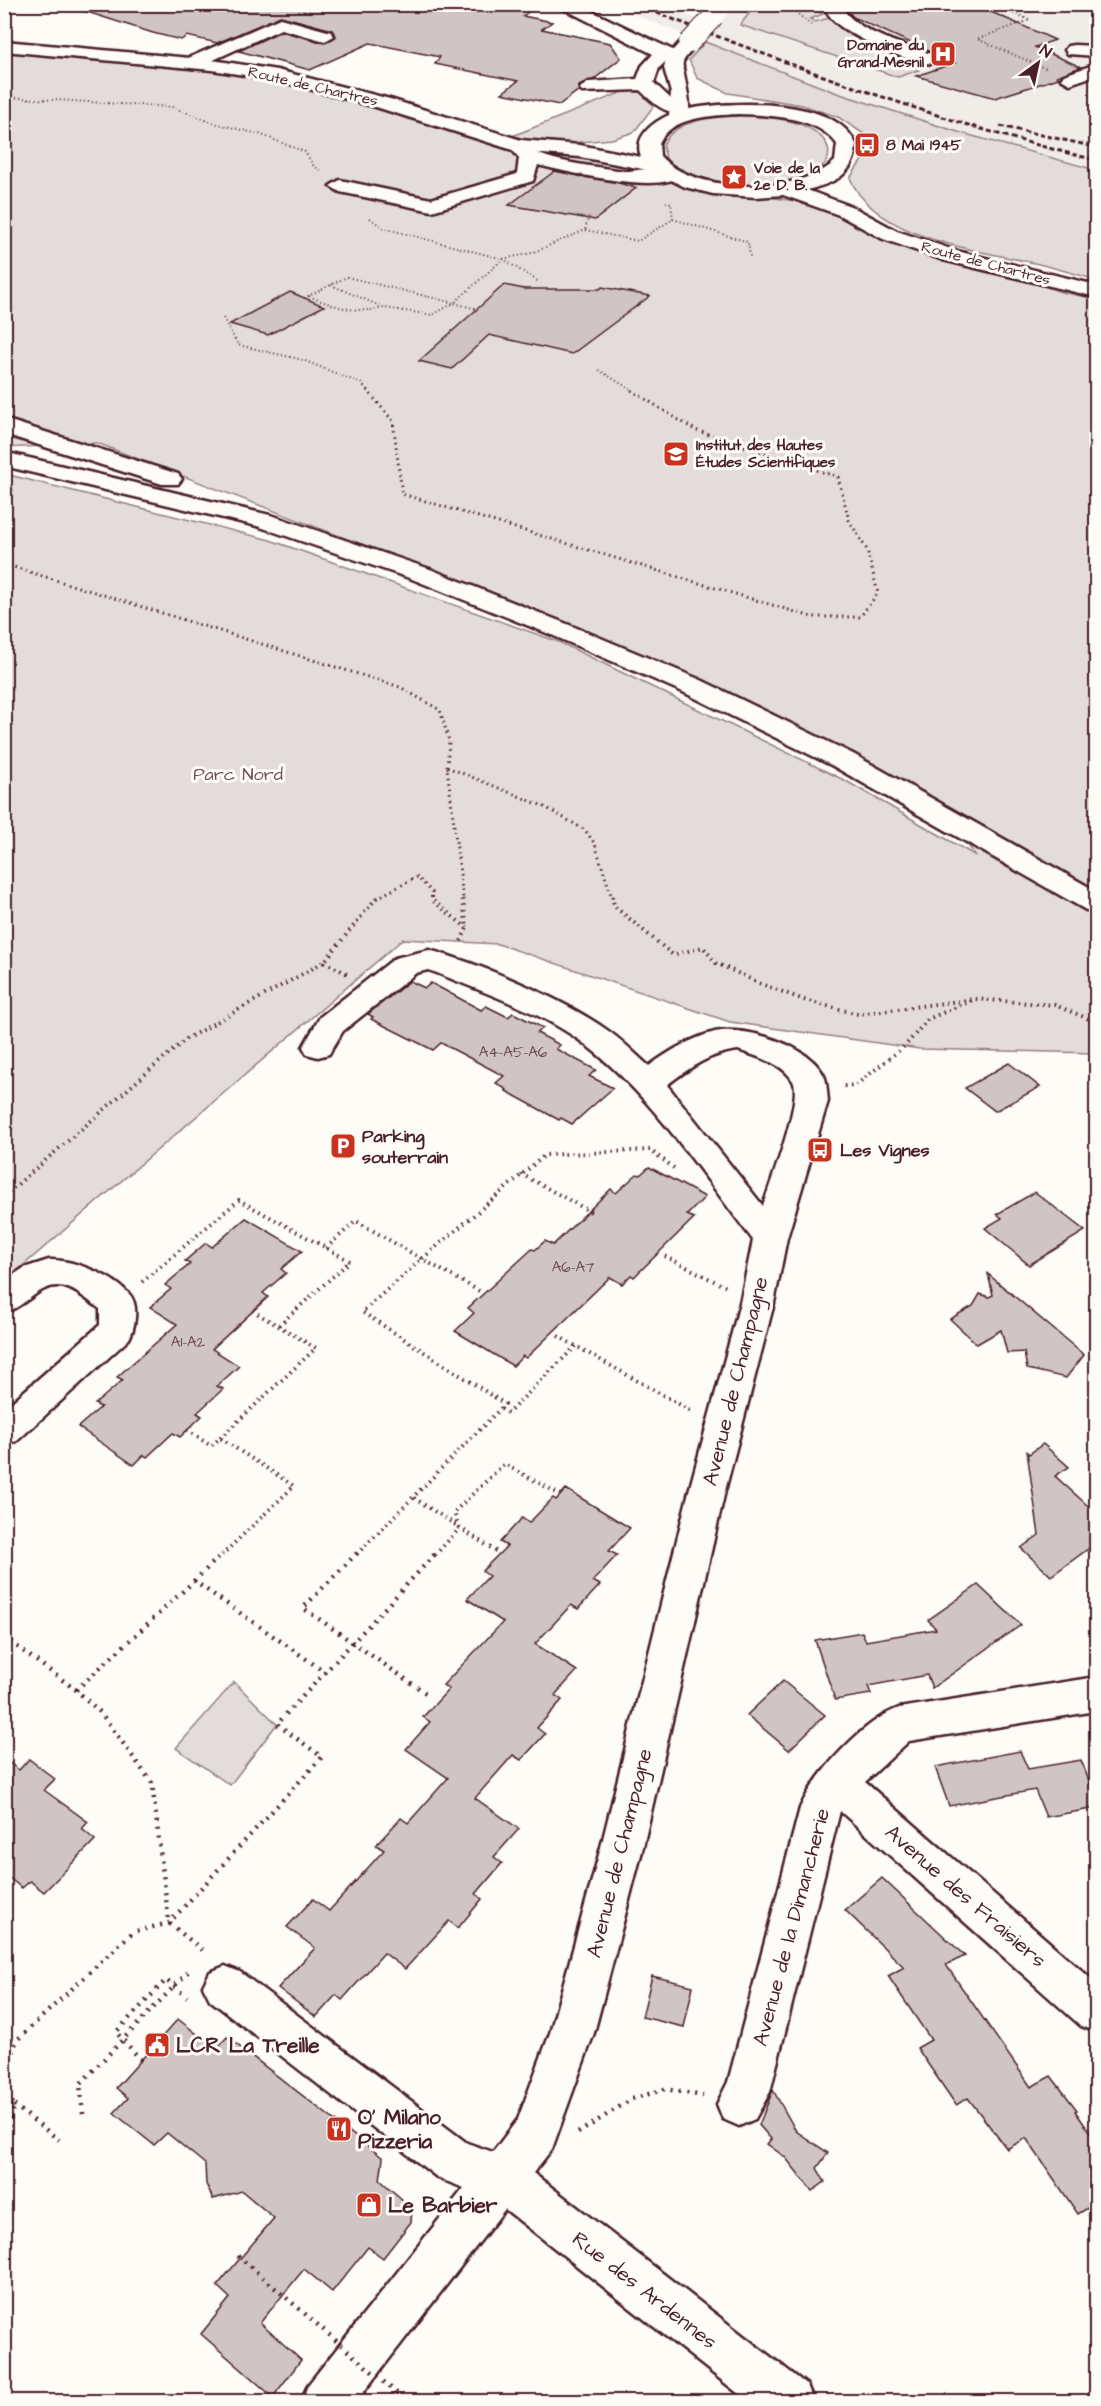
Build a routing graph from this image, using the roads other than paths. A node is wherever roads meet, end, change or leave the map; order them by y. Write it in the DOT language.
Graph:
graph roads {
  1 [pos="562,4"];
  2 [pos="830,4"];
  3 [pos="717,10"];
  4 [pos="325,36"];
  5 [pos="4,46"];
  6 [pos="1074,50"];
  7 [pos="1096,51"];
  8 [pos="669,56"];
  9 [pos="928,59"];
  10 [pos="192,63"];
  11 [pos="1096,69"];
  12 [pos="1070,79"];
  13 [pos="679,80"];
  14 [pos="644,84"];
  15 [pos="589,88"];
  16 [pos="738,108"];
  17 [pos="679,113"];
  18 [pos="650,137"];
  19 [pos="524,151"];
  20 [pos="579,151"];
  21 [pos="665,170"];
  22 [pos="825,177"];
  23 [pos="340,186"];
  24 [pos="785,189"];
  25 [pos="846,211"];
  26 [pos="1096,291"];
  27 [pos="4,426"];
  28 [pos="4,459"];
  29 [pos="265,521"];
  30 [pos="1096,903"];
  31 [pos="318,1047"];
  32 [pos="648,1083"];
  33 [pos="770,1238"];
  34 [pos="4,1300"];
  35 [pos="4,1431"];
  36 [pos="1096,1694"];
  37 [pos="836,1782"];
  38 [pos="225,1986"];
  39 [pos="1096,2011"];
  40 [pos="739,2104"];
  41 [pos="501,2177"];
  42 [pos="325,2402"];
  43 [pos="790,2402"];
  1 -- 8 [label="main road"];
  2 -- 9 [label="main road"];
  3 -- 8 [label="main road, bridge"];
  4 -- 10 [label="main road"];
  5 -- 10 [label="main road, Route de Chartres"];
  6 -- 7 [label="main road"];
  8 -- 13 [label="main road"];
  8 -- 14 [label="main road"];
  10 -- 19 [label="main road, Route de Chartres"];
  11 -- 12 [label="main road"];
  13 -- 16 [label="main road"];
  13 -- 17 [label="main road"];
  14 -- 15 [label="main road"];
  14 -- 17 [label="main road"];
  16 -- 17 [label="main road"];
  16 -- 22 [label="main road"];
  17 -- 18 [label="main road"];
  18 -- 20 [label="main road, Route de Chartres"];
  18 -- 21 [label="main road"];
  19 -- 20 [label="main road, Route de Chartres"];
  19 -- 21 [label="main road"];
  19 -- 23 [label="main road"];
  20 -- 21 [label="main road, Route de Chartres"];
  21 -- 24 [label="main road"];
  22 -- 24 [label="main road"];
  22 -- 25 [label="main road, Route de Chartres"];
  24 -- 25 [label="main road, Route de Chartres"];
  25 -- 26 [label="main road, Route de Chartres"];
  27 -- 29 [label="main road"];
  28 -- 29 [label="main road"];
  29 -- 30 [label="main road"];
  31 -- 32 [label="main road"];
  32 -- 33 [label="main road"];
  32 -- 33 [label="main road, Avenue de Champagne"];
  33 -- 41 [label="main road, Avenue de Champagne"];
  34 -- 35 [label="main road"];
  36 -- 37 [label="main road, Avenue de la Dimancherie"];
  37 -- 39 [label="main road, Avenue des Fraisiers"];
  37 -- 40 [label="main road, Avenue de la Dimancherie"];
  38 -- 41 [label="main road"];
  41 -- 42 [label="main road, Avenue de Champagne"];
  41 -- 43 [label="main road, Rue des Ardennes"];
}
